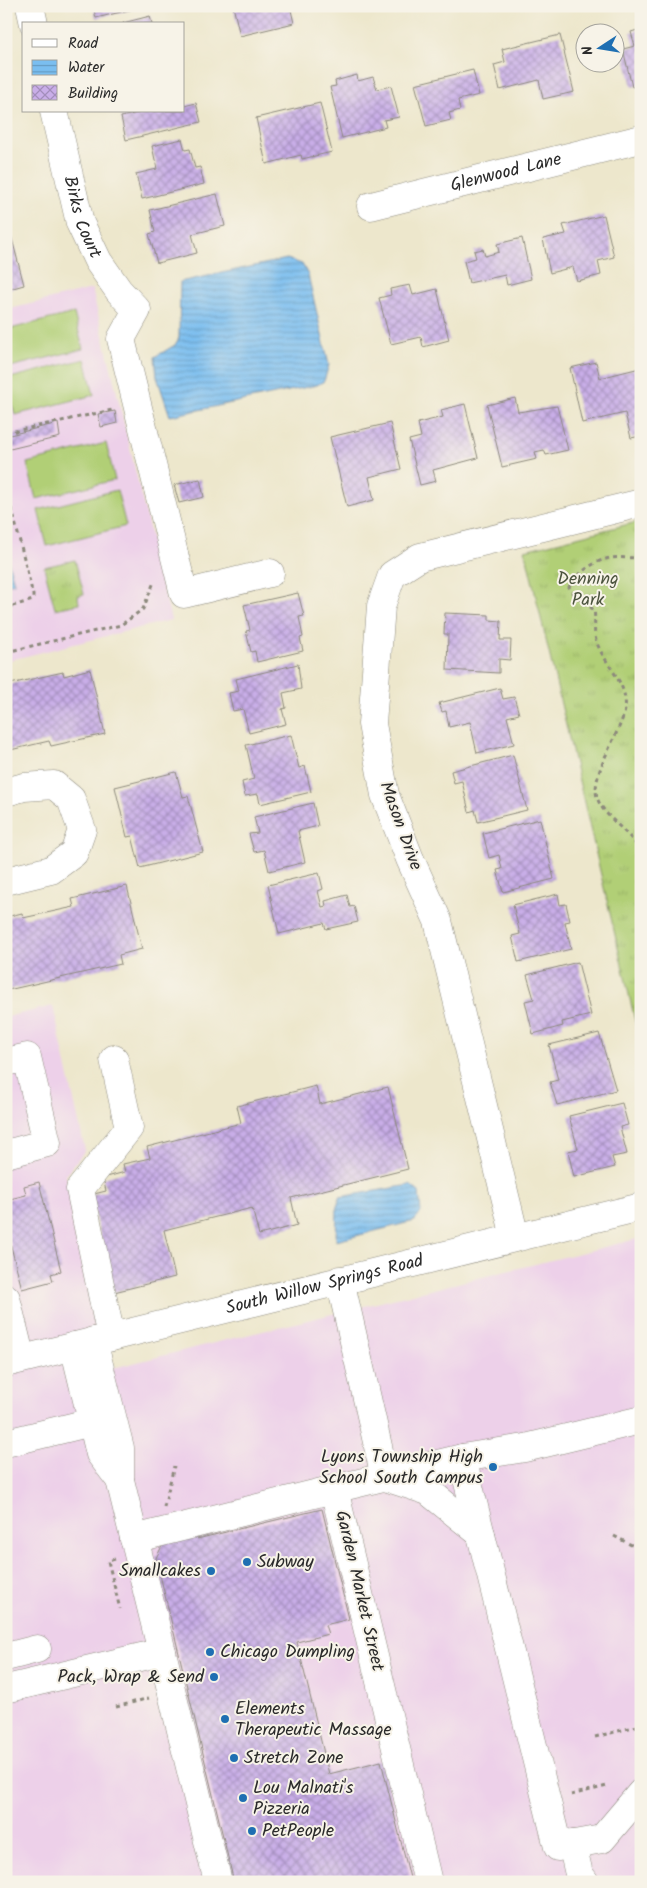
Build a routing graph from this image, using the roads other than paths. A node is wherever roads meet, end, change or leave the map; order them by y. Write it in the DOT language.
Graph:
graph roads {
  1 [pos="30,6"];
  2 [pos="34,22"];
  3 [pos="54,112"];
  4 [pos="641,139"];
  5 [pos="371,206"];
  6 [pos="641,503"];
  7 [pos="270,573"];
  8 [pos="6,792"];
  9 [pos="6,881"];
  10 [pos="114,1059"];
  11 [pos="6,1062"];
  12 [pos="6,1154"];
  13 [pos="641,1206"];
  14 [pos="515,1237"];
  15 [pos="340,1280"];
  16 [pos="6,1298"];
  17 [pos="92,1342"];
  18 [pos="13,1361"];
  19 [pos="641,1420"];
  20 [pos="92,1422"];
  21 [pos="6,1443"];
  22 [pos="462,1458"];
  23 [pos="385,1477"];
  24 [pos="120,1480"];
  25 [pos="334,1489"];
  26 [pos="481,1534"];
  27 [pos="134,1539"];
  28 [pos="37,1649"];
  29 [pos="162,1652"];
  30 [pos="6,1657"];
  31 [pos="6,1689"];
  32 [pos="641,1792"];
  33 [pos="572,1844"];
  34 [pos="579,1879"];
  35 [pos="218,1882"];
  36 [pos="428,1882"];
  1 -- 2 [label="street"];
  3 -- 7 [label="street, Birks Court"];
  4 -- 5 [label="street, Glenwood Lane"];
  6 -- 14 [label="street, Mason Drive"];
  8 -- 9 [label="street"];
  10 -- 17 [label="street"];
  11 -- 12 [label="street"];
  13 -- 14 [label="street, South Willow Springs Road"];
  14 -- 15 [label="street, South Willow Springs Road"];
  15 -- 17 [label="street, South Willow Springs Road"];
  15 -- 23 [label="street"];
  16 -- 18 [label="street"];
  17 -- 18 [label="street, South Willow Springs Road"];
  17 -- 20 [label="street"];
  17 -- 24 [label="street"];
  19 -- 22 [label="street, Garden Market Street"];
  20 -- 21 [label="street"];
  20 -- 24 [label="street"];
  22 -- 23 [label="street, Garden Market Street"];
  22 -- 26 [label="street"];
  23 -- 25 [label="street, Garden Market Street"];
  23 -- 26 [label="street"];
  24 -- 27 [label="street"];
  25 -- 27 [label="street"];
  25 -- 36 [label="street, Garden Market Street"];
  26 -- 33 [label="street"];
  27 -- 29 [label="street"];
  28 -- 30 [label="street"];
  29 -- 31 [label="street"];
  29 -- 35 [label="street"];
  32 -- 33 [label="street"];
  33 -- 34 [label="street"];
}
